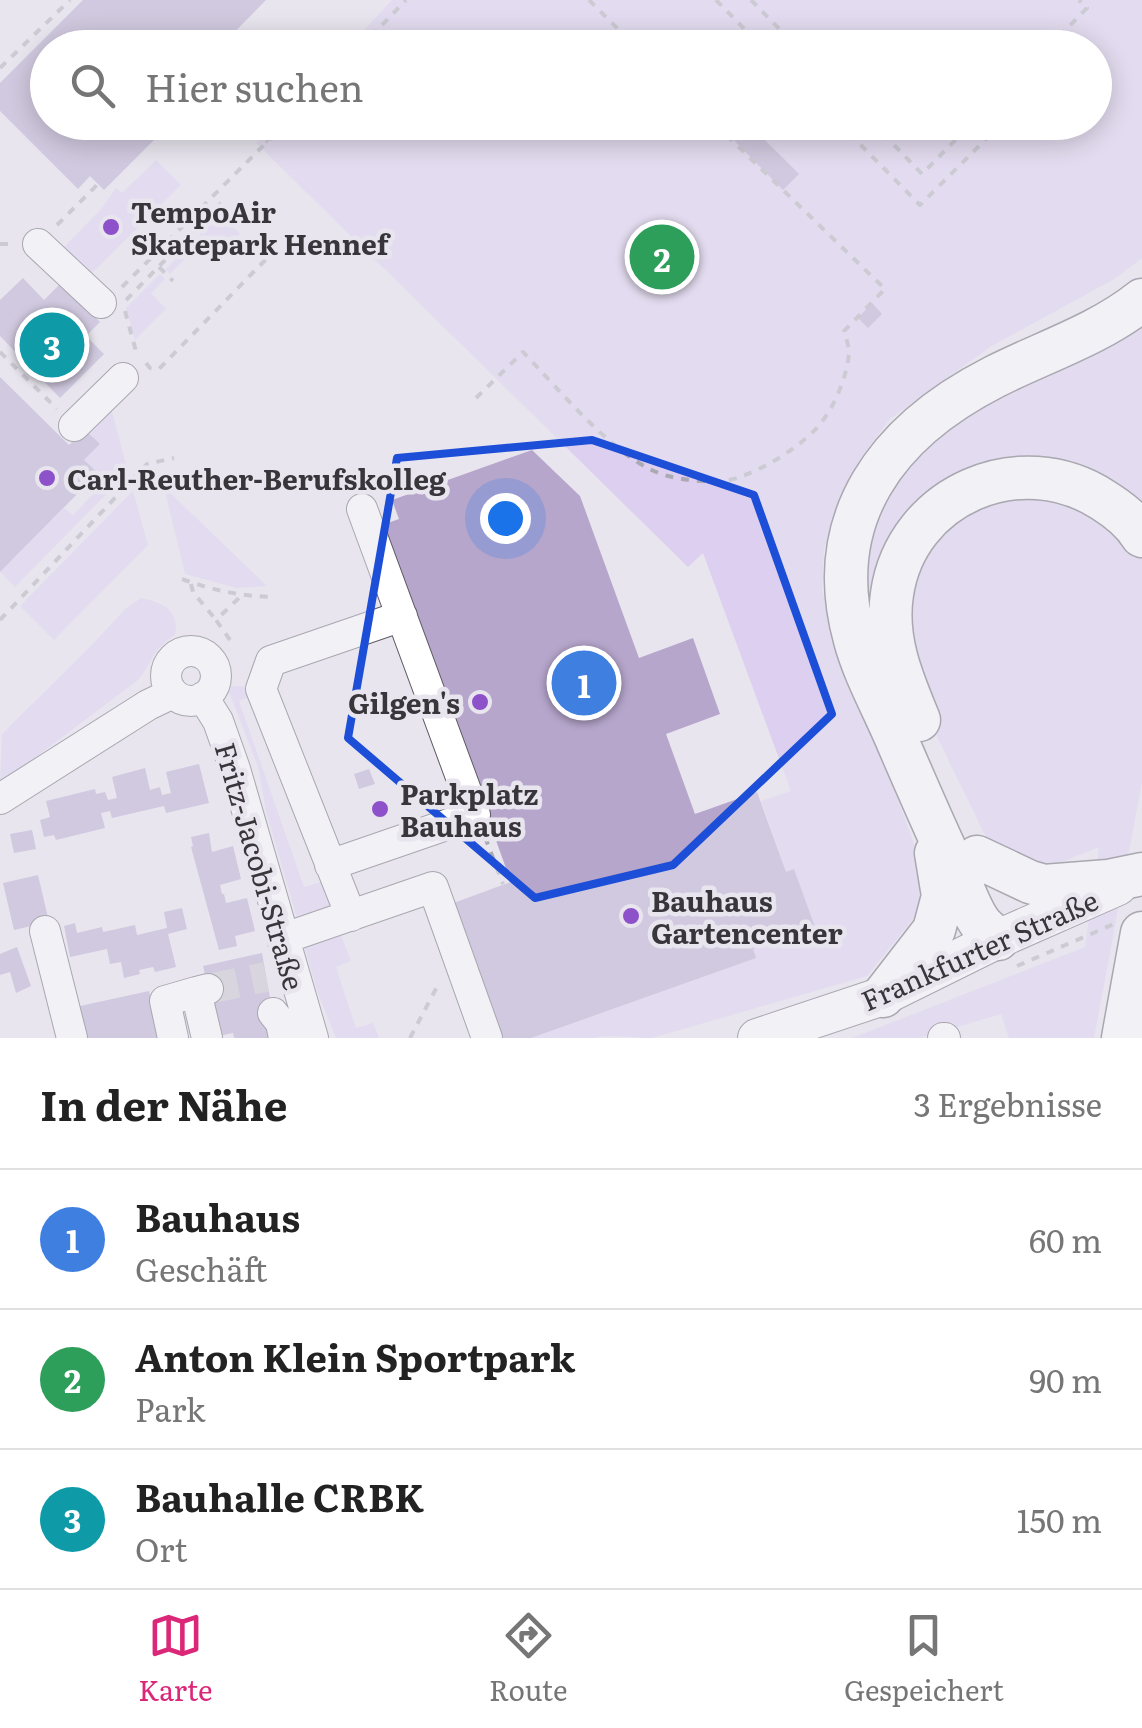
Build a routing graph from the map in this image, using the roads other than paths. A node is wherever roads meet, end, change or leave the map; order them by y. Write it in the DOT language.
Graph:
graph roads {
  1 [pos="38,244"];
  2 [pos="116,299"];
  3 [pos="1142,300"];
  4 [pos="130,366"];
  5 [pos="74,426"];
  6 [pos="362,509"];
  7 [pos="1142,536"];
  8 [pos="402,616"];
  9 [pos="172,693"];
  10 [pos="203,698"];
  11 [pos="0,799"];
  12 [pos="932,823"];
  13 [pos="977,857"];
  14 [pos="330,865"];
  15 [pos="1125,880"];
  16 [pos="351,916"];
  17 [pos="45,931"];
  18 [pos="1142,933"];
  19 [pos="998,939"];
  20 [pos="277,985"];
  21 [pos="883,996"];
  22 [pos="72,1038"];
  23 [pos="173,1038"];
  24 [pos="207,1038"];
  25 [pos="313,1038"];
  26 [pos="487,1038"];
  27 [pos="758,1038"];
  28 [pos="1123,1038"];
  1 -- 2 [label="street"];
  3 -- 12 [label="highway"];
  4 -- 5 [label="street"];
  6 -- 8 [label="street"];
  7 -- 13 [label="highway"];
  8 -- 14 [label="street"];
  8 -- 14 [label="street"];
  9 -- 10 [label="street"];
  9 -- 10 [label="street"];
  9 -- 11 [label="street"];
  10 -- 20 [label="street, Fritz-Jacobi-Straße"];
  12 -- 19 [label="highway"];
  12 -- 21 [label="highway"];
  13 -- 15 [label="highway"];
  13 -- 19 [label="highway"];
  14 -- 16 [label="street"];
  15 -- 19 [label="main road, Frankfurter Straße"];
  16 -- 20 [label="street"];
  16 -- 26 [label="street"];
  17 -- 22 [label="street"];
  18 -- 28 [label="highway"];
  19 -- 21 [label="main road, Frankfurter Straße"];
  20 -- 25 [label="street, Fritz-Jacobi-Straße"];
  21 -- 27 [label="main road, Frankfurter Straße"];
  23 -- 24 [label="street"];
}
